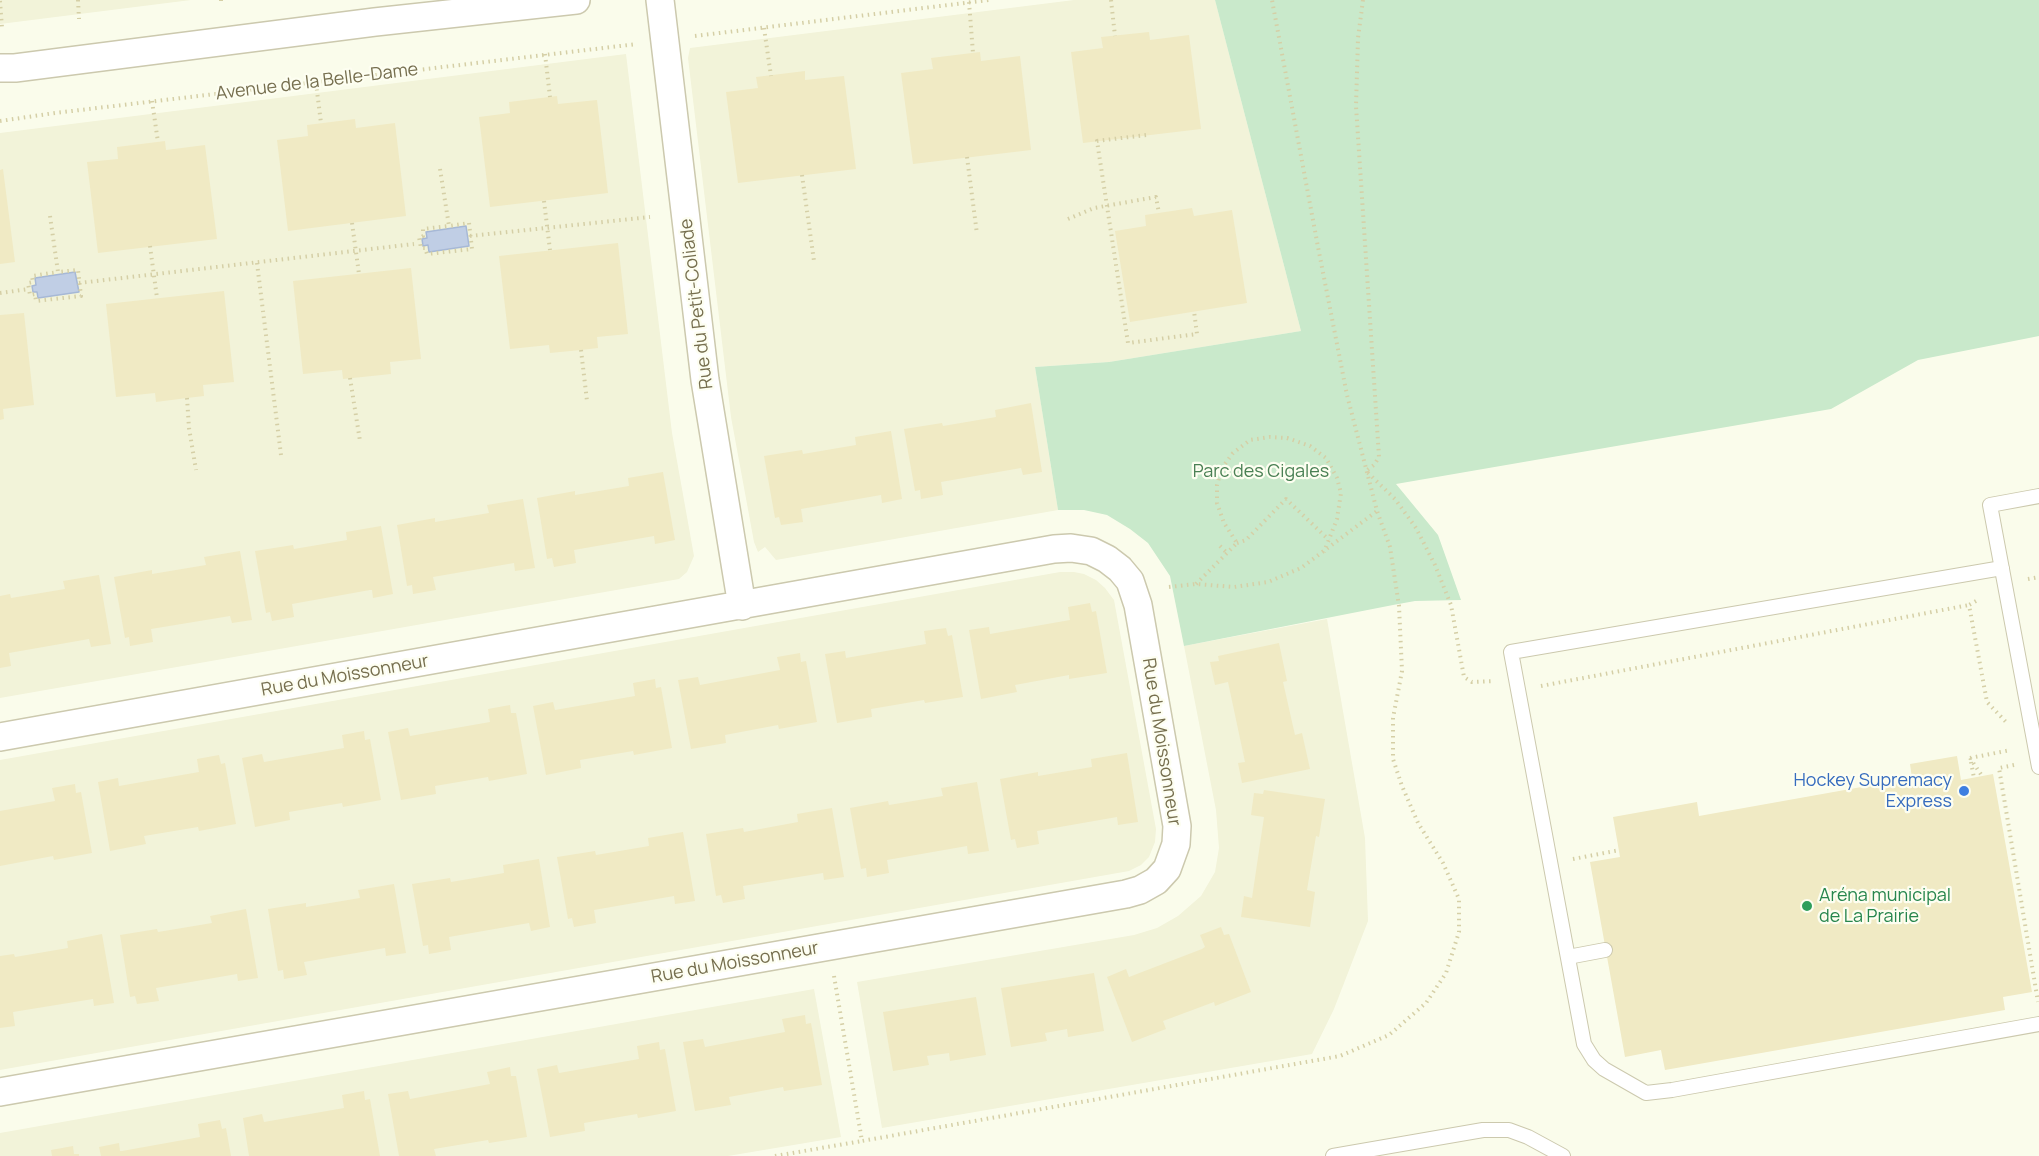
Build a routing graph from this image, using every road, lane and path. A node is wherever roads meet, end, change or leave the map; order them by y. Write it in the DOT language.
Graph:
graph roads {
  1 [pos="78,0"];
  2 [pos="576,0"];
  3 [pos="660,0"];
  4 [pos="988,0"];
  5 [pos="1111,0"];
  6 [pos="1272,0"];
  7 [pos="1363,0"];
  8 [pos="0,1"];
  9 [pos="969,3"];
  10 [pos="79,19"];
  11 [pos="2,28"];
  12 [pos="764,28"];
  13 [pos="1115,36"];
  14 [pos="692,37"];
  15 [pos="635,44"];
  16 [pos="973,53"];
  17 [pos="544,54"];
  18 [pos="5,70"];
  19 [pos="771,76"];
  20 [pos="316,82"];
  21 [pos="550,97"];
  22 [pos="152,101"];
  23 [pos="0,121"];
  24 [pos="321,123"];
  25 [pos="1146,135"];
  26 [pos="158,142"];
  27 [pos="967,157"];
  28 [pos="440,169"];
  29 [pos="802,175"];
  30 [pos="544,201"];
  31 [pos="1107,206"];
  32 [pos="1159,213"];
  33 [pos="50,216"];
  34 [pos="650,217"];
  35 [pos="1068,219"];
  36 [pos="352,223"];
  37 [pos="449,226"];
  38 [pos="547,228"];
  39 [pos="977,234"];
  40 [pos="470,236"];
  41 [pos="414,244"];
  42 [pos="150,246"];
  43 [pos="550,250"];
  44 [pos="356,251"];
  45 [pos="814,261"];
  46 [pos="257,263"];
  47 [pos="58,272"];
  48 [pos="154,274"];
  49 [pos="359,274"];
  50 [pos="79,283"];
  51 [pos="29,289"];
  52 [pos="0,293"];
  53 [pos="157,298"];
  54 [pos="1194,311"];
  55 [pos="581,350"];
  56 [pos="350,378"];
  57 [pos="187,399"];
  58 [pos="587,401"];
  59 [pos="360,441"];
  60 [pos="281,455"];
  61 [pos="196,470"];
  62 [pos="1366,471"];
  63 [pos="2039,496"];
  64 [pos="1377,511"];
  65 [pos="1329,540"];
  66 [pos="1237,543"];
  67 [pos="1220,546"];
  68 [pos="1324,552"];
  69 [pos="1227,553"];
  70 [pos="2002,568"];
  71 [pos="2039,577"];
  72 [pos="2023,580"];
  73 [pos="1196,584"];
  74 [pos="1169,587"];
  75 [pos="1976,601"];
  76 [pos="1969,605"];
  77 [pos="741,606"];
  78 [pos="1500,680"];
  79 [pos="1518,691"];
  80 [pos="2007,730"];
  81 [pos="0,737"];
  82 [pos="2036,739"];
  83 [pos="2009,740"];
  84 [pos="2011,750"];
  85 [pos="1970,758"];
  86 [pos="2039,767"];
  87 [pos="1982,776"];
  88 [pos="1974,777"];
  89 [pos="1620,850"];
  90 [pos="1566,861"];
  91 [pos="1605,950"];
  92 [pos="1568,957"];
  93 [pos="835,982"];
  94 [pos="2039,1005"];
  95 [pos="2039,1024"];
  96 [pos="0,1092"];
  97 [pos="862,1141"];
  98 [pos="775,1156"];
  99 [pos="1333,1156"];
  100 [pos="1563,1156"];
  1 -- 10 [label="path"];
  2 -- 18 [label="street"];
  3 -- 77 [label="street, Rue du Petit-Coliade"];
  4 -- 9 [label="path"];
  5 -- 13 [label="path"];
  6 -- 62 [label="path"];
  7 -- 62 [label="path"];
  8 -- 11 [label="path"];
  9 -- 12 [label="path"];
  9 -- 16 [label="path"];
  12 -- 14 [label="path"];
  12 -- 19 [label="path"];
  15 -- 17 [label="path, Avenue de la Belle-Dame"];
  17 -- 20 [label="path, Avenue de la Belle-Dame"];
  17 -- 21 [label="path"];
  20 -- 22 [label="path, Avenue de la Belle-Dame"];
  20 -- 24 [label="path"];
  22 -- 23 [label="path, Avenue de la Belle-Dame"];
  22 -- 26 [label="path"];
  25 -- 31 [label="path"];
  27 -- 39 [label="path"];
  28 -- 37 [label="path"];
  29 -- 45 [label="path"];
  30 -- 38 [label="path"];
  31 -- 32 [label="path"];
  31 -- 35 [label="path"];
  31 -- 54 [label="path"];
  33 -- 47 [label="path"];
  34 -- 38 [label="path"];
  36 -- 44 [label="path"];
  37 -- 40 [label="path"];
  37 -- 40 [label="path"];
  38 -- 40 [label="path"];
  38 -- 43 [label="path"];
  41 -- 44 [label="path"];
  42 -- 48 [label="path"];
  44 -- 46 [label="path"];
  44 -- 49 [label="path"];
  46 -- 48 [label="path"];
  46 -- 60 [label="path"];
  47 -- 50 [label="path"];
  47 -- 51 [label="path"];
  48 -- 50 [label="path"];
  48 -- 53 [label="path"];
  50 -- 51 [label="path"];
  51 -- 52 [label="path"];
  55 -- 58 [label="path"];
  56 -- 59 [label="path"];
  57 -- 61 [label="path"];
  62 -- 64 [label="path"];
  62 -- 78 [label="path"];
  63 -- 70 [label="lane"];
  64 -- 68 [label="path"];
  64 -- 97 [label="path"];
  65 -- 66 [label="path"];
  65 -- 66 [label="path"];
  65 -- 68 [label="path"];
  66 -- 69 [label="path"];
  67 -- 69 [label="path"];
  68 -- 73 [label="path"];
  69 -- 73 [label="path"];
  70 -- 79 [label="lane"];
  70 -- 82 [label="lane"];
  71 -- 72 [label="path"];
  73 -- 74 [label="path"];
  75 -- 76 [label="path"];
  76 -- 79 [label="path"];
  76 -- 80 [label="path"];
  77 -- 81 [label="street, Rue du Moissonneur"];
  77 -- 96 [label="street, Rue du Moissonneur"];
  79 -- 92 [label="lane"];
  82 -- 86 [label="lane"];
  83 -- 84 [label="path"];
  84 -- 85 [label="path"];
  84 -- 94 [label="path"];
  85 -- 87 [label="path"];
  85 -- 88 [label="path"];
  89 -- 90 [label="path"];
  91 -- 92 [label="lane"];
  92 -- 95 [label="lane"];
  93 -- 97 [label="path"];
  97 -- 98 [label="path"];
  99 -- 100 [label="lane"];
}
